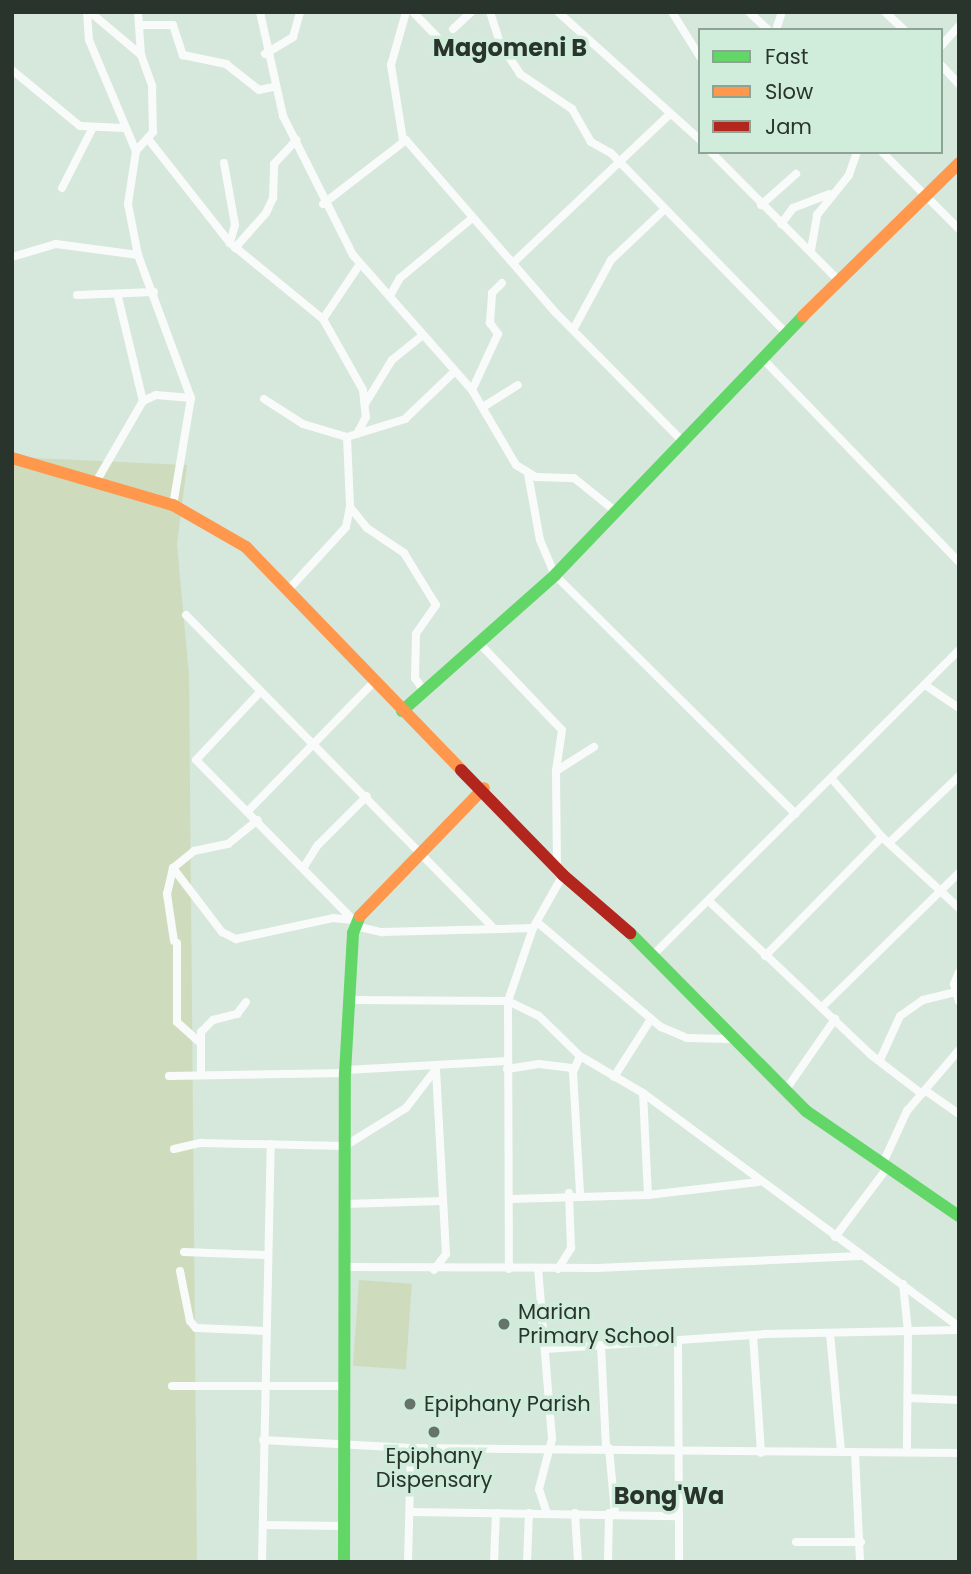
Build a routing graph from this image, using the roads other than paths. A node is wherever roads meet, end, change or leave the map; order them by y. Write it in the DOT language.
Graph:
graph roads {
  1 [pos="88,12"];
  2 [pos="138,12"];
  3 [pos="260,12"];
  4 [pos="300,12"];
  5 [pos="406,12"];
  6 [pos="413,12"];
  7 [pos="471,12"];
  8 [pos="490,12"];
  9 [pos="558,12"];
  10 [pos="570,12"];
  11 [pos="672,12"];
  12 [pos="749,12"];
  13 [pos="885,12"];
  14 [pos="568,23"];
  15 [pos="139,25"];
  16 [pos="959,26"];
  17 [pos="766,28"];
  18 [pos="902,28"];
  19 [pos="453,29"];
  20 [pos="438,38"];
  21 [pos="943,44"];
  22 [pos="265,54"];
  23 [pos="698,54"];
  24 [pos="141,55"];
  25 [pos="943,67"];
  26 [pos="12,70"];
  27 [pos="959,84"];
  28 [pos="273,87"];
  29 [pos="668,116"];
  30 [pos="124,128"];
  31 [pos="92,129"];
  32 [pos="698,138"];
  33 [pos="149,139"];
  34 [pos="296,140"];
  35 [pos="403,140"];
  36 [pos="136,151"];
  37 [pos="713,154"];
  38 [pos="856,154"];
  39 [pos="884,154"];
  40 [pos="223,163"];
  41 [pos="959,163"];
  42 [pos="620,164"];
  43 [pos="796,174"];
  44 [pos="62,188"];
  45 [pos="829,194"];
  46 [pos="926,195"];
  47 [pos="323,204"];
  48 [pos="761,205"];
  49 [pos="665,209"];
  50 [pos="471,219"];
  51 [pos="781,224"];
  52 [pos="959,229"];
  53 [pos="232,246"];
  54 [pos="811,250"];
  55 [pos="138,255"];
  56 [pos="12,257"];
  57 [pos="515,261"];
  58 [pos="360,264"];
  59 [pos="840,282"];
  60 [pos="502,283"];
  61 [pos="154,292"];
  62 [pos="391,294"];
  63 [pos="77,295"];
  64 [pos="118,297"];
  65 [pos="323,319"];
  66 [pos="573,330"];
  67 [pos="786,333"];
  68 [pos="422,335"];
  69 [pos="762,358"];
  70 [pos="455,371"];
  71 [pos="518,385"];
  72 [pos="472,390"];
  73 [pos="191,398"];
  74 [pos="264,399"];
  75 [pos="144,401"];
  76 [pos="365,404"];
  77 [pos="483,407"];
  78 [pos="357,434"];
  79 [pos="347,437"];
  80 [pos="684,443"];
  81 [pos="12,458"];
  82 [pos="528,474"];
  83 [pos="96,482"];
  84 [pos="173,505"];
  85 [pos="350,507"];
  86 [pos="615,511"];
  87 [pos="959,562"];
  88 [pos="555,575"];
  89 [pos="289,589"];
  90 [pos="186,615"];
  91 [pos="481,645"];
  92 [pos="959,650"];
  93 [pos="373,683"];
  94 [pos="925,685"];
  95 [pos="423,690"];
  96 [pos="260,692"];
  97 [pos="959,708"];
  98 [pos="402,711"];
  99 [pos="317,742"];
  100 [pos="594,747"];
  101 [pos="556,771"];
  102 [pos="959,776"];
  103 [pos="832,779"];
  104 [pos="484,788"];
  105 [pos="367,796"];
  106 [pos="250,810"];
  107 [pos="796,814"];
  108 [pos="258,820"];
  109 [pos="886,839"];
  110 [pos="419,849"];
  111 [pos="304,867"];
  112 [pos="173,868"];
  113 [pos="560,872"];
  114 [pos="959,873"];
  115 [pos="940,891"];
  116 [pos="710,902"];
  117 [pos="959,908"];
  118 [pos="355,923"];
  119 [pos="535,925"];
  120 [pos="492,926"];
  121 [pos="654,954"];
  122 [pos="765,956"];
  123 [pos="959,972"];
  124 [pos="954,992"];
  125 [pos="350,1000"];
  126 [pos="509,1001"];
  127 [pos="959,1001"];
  128 [pos="246,1002"];
  129 [pos="821,1007"];
  130 [pos="651,1019"];
  131 [pos="835,1019"];
  132 [pos="729,1039"];
  133 [pos="200,1043"];
  134 [pos="959,1050"];
  135 [pos="580,1056"];
  136 [pos="880,1060"];
  137 [pos="507,1065"];
  138 [pos="436,1067"];
  139 [pos="574,1068"];
  140 [pos="346,1071"];
  141 [pos="201,1075"];
  142 [pos="169,1076"];
  143 [pos="614,1077"];
  144 [pos="785,1091"];
  145 [pos="924,1092"];
  146 [pos="643,1093"];
  147 [pos="959,1115"];
  148 [pos="271,1144"];
  149 [pos="345,1146"];
  150 [pos="174,1149"];
  151 [pos="884,1167"];
  152 [pos="758,1182"];
  153 [pos="569,1193"];
  154 [pos="580,1193"];
  155 [pos="648,1195"];
  156 [pos="512,1199"];
  157 [pos="443,1201"];
  158 [pos="345,1204"];
  159 [pos="959,1216"];
  160 [pos="835,1237"];
  161 [pos="184,1252"];
  162 [pos="265,1255"];
  163 [pos="860,1256"];
  164 [pos="345,1267"];
  165 [pos="538,1268"];
  166 [pos="509,1269"];
  167 [pos="558,1269"];
  168 [pos="434,1270"];
  169 [pos="180,1271"];
  170 [pos="903,1284"];
  171 [pos="959,1329"];
  172 [pos="264,1331"];
  173 [pos="908,1331"];
  174 [pos="831,1334"];
  175 [pos="754,1335"];
  176 [pos="678,1340"];
  177 [pos="601,1345"];
  178 [pos="546,1349"];
  179 [pos="266,1384"];
  180 [pos="172,1386"];
  181 [pos="343,1386"];
  182 [pos="908,1398"];
  183 [pos="959,1400"];
  184 [pos="262,1440"];
  185 [pos="346,1445"];
  186 [pos="552,1446"];
  187 [pos="411,1448"];
  188 [pos="608,1448"];
  189 [pos="841,1451"];
  190 [pos="907,1451"];
  191 [pos="678,1452"];
  192 [pos="855,1452"];
  193 [pos="761,1453"];
  194 [pos="959,1453"];
  195 [pos="410,1512"];
  196 [pos="496,1513"];
  197 [pos="529,1513"];
  198 [pos="547,1513"];
  199 [pos="575,1513"];
  200 [pos="612,1513"];
  201 [pos="679,1516"];
  202 [pos="264,1525"];
  203 [pos="343,1526"];
  204 [pos="796,1542"];
  205 [pos="861,1542"];
  206 [pos="262,1562"];
  207 [pos="344,1562"];
  208 [pos="408,1562"];
  209 [pos="494,1562"];
  210 [pos="527,1562"];
  211 [pos="578,1562"];
  212 [pos="608,1562"];
  213 [pos="679,1562"];
  214 [pos="860,1562"];
  1 -- 24 [label="street"];
  1 -- 30 [label="street"];
  2 -- 15 [label="street"];
  3 -- 22 [label="street"];
  4 -- 22 [label="street"];
  5 -- 35 [label="street"];
  6 -- 20 [label="street"];
  7 -- 19 [label="street"];
  8 -- 42 [label="street"];
  9 -- 14 [label="street"];
  10 -- 14 [label="street"];
  11 -- 23 [label="street"];
  12 -- 17 [label="street"];
  13 -- 18 [label="street"];
  14 -- 29 [label="street"];
  15 -- 24 [label="street"];
  15 -- 28 [label="street"];
  16 -- 21 [label="street"];
  22 -- 28 [label="street"];
  24 -- 33 [label="street"];
  25 -- 27 [label="street"];
  26 -- 31 [label="street"];
  28 -- 34 [label="street"];
  29 -- 32 [label="street"];
  29 -- 42 [label="street"];
  30 -- 31 [label="street"];
  30 -- 36 [label="street"];
  31 -- 44 [label="street"];
  33 -- 36 [label="street"];
  33 -- 53 [label="street"];
  34 -- 47 [label="street"];
  34 -- 53 [label="street"];
  35 -- 47 [label="street"];
  35 -- 50 [label="street"];
  36 -- 55 [label="street"];
  37 -- 48 [label="street"];
  38 -- 45 [label="street"];
  39 -- 46 [label="street"];
  40 -- 53 [label="street"];
  41 -- 46 [label="street"];
  42 -- 49 [label="street"];
  42 -- 57 [label="street"];
  43 -- 48 [label="street"];
  45 -- 51 [label="street"];
  45 -- 54 [label="street"];
  46 -- 52 [label="street"];
  46 -- 59 [label="street"];
  47 -- 58 [label="street"];
  48 -- 51 [label="street"];
  49 -- 66 [label="street"];
  49 -- 67 [label="street"];
  50 -- 57 [label="street"];
  50 -- 62 [label="street"];
  51 -- 54 [label="street"];
  53 -- 65 [label="street"];
  54 -- 59 [label="street"];
  55 -- 56 [label="street"];
  55 -- 61 [label="street"];
  57 -- 66 [label="street"];
  58 -- 62 [label="street"];
  58 -- 65 [label="street"];
  59 -- 67 [label="street"];
  60 -- 72 [label="street"];
  61 -- 64 [label="street"];
  61 -- 73 [label="street"];
  62 -- 68 [label="street"];
  63 -- 64 [label="street"];
  64 -- 75 [label="street"];
  65 -- 76 [label="street"];
  66 -- 80 [label="street"];
  67 -- 69 [label="street"];
  68 -- 70 [label="street"];
  68 -- 76 [label="street"];
  69 -- 80 [label="street"];
  69 -- 87 [label="street"];
  70 -- 72 [label="street"];
  70 -- 78 [label="street"];
  71 -- 77 [label="street"];
  72 -- 77 [label="street"];
  73 -- 75 [label="street"];
  73 -- 84 [label="street"];
  74 -- 79 [label="street"];
  75 -- 83 [label="street"];
  76 -- 78 [label="street"];
  77 -- 82 [label="street"];
  78 -- 79 [label="street"];
  79 -- 85 [label="street"];
  80 -- 86 [label="street"];
  81 -- 83 [label="street"];
  82 -- 86 [label="street"];
  82 -- 88 [label="street"];
  83 -- 84 [label="street"];
  84 -- 89 [label="street"];
  85 -- 89 [label="street"];
  85 -- 95 [label="street"];
  86 -- 88 [label="street"];
  88 -- 91 [label="street"];
  88 -- 107 [label="street"];
  89 -- 93 [label="street"];
  90 -- 96 [label="street"];
  91 -- 95 [label="street"];
  91 -- 101 [label="street"];
  92 -- 94 [label="street"];
  93 -- 98 [label="street"];
  93 -- 99 [label="street"];
  94 -- 97 [label="street"];
  94 -- 103 [label="street"];
  95 -- 98 [label="street"];
  96 -- 99 [label="street"];
  96 -- 106 [label="street"];
  98 -- 104 [label="street"];
  99 -- 105 [label="street"];
  99 -- 106 [label="street"];
  100 -- 101 [label="street"];
  101 -- 113 [label="street"];
  102 -- 109 [label="street"];
  103 -- 107 [label="street"];
  103 -- 109 [label="street"];
  104 -- 110 [label="street"];
  104 -- 113 [label="street"];
  105 -- 110 [label="street"];
  105 -- 111 [label="street"];
  106 -- 108 [label="street"];
  107 -- 116 [label="street"];
  108 -- 111 [label="street"];
  108 -- 112 [label="street"];
  109 -- 115 [label="street"];
  109 -- 122 [label="street"];
  110 -- 118 [label="street"];
  110 -- 120 [label="street"];
  111 -- 118 [label="street"];
  112 -- 118 [label="street"];
  112 -- 133 [label="street"];
  113 -- 119 [label="street"];
  113 -- 121 [label="street"];
  114 -- 115 [label="street"];
  115 -- 117 [label="street"];
  115 -- 129 [label="street"];
  116 -- 121 [label="street"];
  116 -- 122 [label="street"];
  118 -- 120 [label="street"];
  118 -- 125 [label="street"];
  119 -- 120 [label="street"];
  119 -- 126 [label="street"];
  119 -- 130 [label="street"];
  121 -- 132 [label="street"];
  122 -- 129 [label="street"];
  123 -- 124 [label="street"];
  124 -- 127 [label="street"];
  124 -- 136 [label="street"];
  125 -- 126 [label="street"];
  125 -- 140 [label="street"];
  126 -- 135 [label="street"];
  126 -- 137 [label="street"];
  128 -- 133 [label="street"];
  129 -- 131 [label="street"];
  130 -- 132 [label="street"];
  130 -- 143 [label="street"];
  131 -- 136 [label="street"];
  131 -- 144 [label="street"];
  132 -- 144 [label="street"];
  133 -- 141 [label="street"];
  134 -- 145 [label="street"];
  135 -- 139 [label="street"];
  135 -- 143 [label="street"];
  136 -- 145 [label="street"];
  137 -- 138 [label="street"];
  137 -- 139 [label="street"];
  137 -- 156 [label="street"];
  138 -- 140 [label="street"];
  138 -- 149 [label="street"];
  138 -- 157 [label="street"];
  139 -- 154 [label="street"];
  140 -- 141 [label="street"];
  140 -- 149 [label="street"];
  141 -- 142 [label="street"];
  143 -- 146 [label="street"];
  144 -- 151 [label="street"];
  145 -- 147 [label="street"];
  145 -- 151 [label="street"];
  146 -- 152 [label="street"];
  146 -- 155 [label="street"];
  148 -- 149 [label="street"];
  148 -- 150 [label="street"];
  148 -- 162 [label="street"];
  149 -- 158 [label="street"];
  151 -- 159 [label="street"];
  151 -- 160 [label="street"];
  152 -- 155 [label="street"];
  152 -- 160 [label="street"];
  153 -- 154 [label="street"];
  153 -- 156 [label="street"];
  153 -- 167 [label="street"];
  154 -- 155 [label="street"];
  156 -- 166 [label="street"];
  157 -- 158 [label="street"];
  157 -- 168 [label="street"];
  158 -- 164 [label="street"];
  160 -- 163 [label="street"];
  161 -- 162 [label="street"];
  162 -- 172 [label="street"];
  163 -- 167 [label="street"];
  163 -- 170 [label="street"];
  164 -- 168 [label="street"];
  164 -- 181 [label="street"];
  165 -- 166 [label="street"];
  165 -- 167 [label="street"];
  165 -- 178 [label="street"];
  166 -- 168 [label="street"];
  169 -- 172 [label="street"];
  170 -- 171 [label="street"];
  170 -- 173 [label="street"];
  171 -- 173 [label="street"];
  172 -- 179 [label="street"];
  173 -- 174 [label="street"];
  173 -- 182 [label="street"];
  174 -- 175 [label="street"];
  174 -- 189 [label="street"];
  175 -- 176 [label="street"];
  175 -- 193 [label="street"];
  176 -- 177 [label="street"];
  176 -- 191 [label="street"];
  177 -- 178 [label="street"];
  177 -- 188 [label="street"];
  178 -- 186 [label="street"];
  179 -- 180 [label="street"];
  179 -- 181 [label="street"];
  179 -- 184 [label="street"];
  181 -- 185 [label="street"];
  182 -- 183 [label="street"];
  182 -- 190 [label="street"];
  184 -- 185 [label="street"];
  184 -- 202 [label="street"];
  185 -- 187 [label="street"];
  185 -- 203 [label="street"];
  186 -- 187 [label="street"];
  186 -- 188 [label="street"];
  186 -- 198 [label="street"];
  187 -- 195 [label="street"];
  188 -- 191 [label="street"];
  188 -- 200 [label="street"];
  189 -- 192 [label="street"];
  189 -- 193 [label="street"];
  190 -- 192 [label="street"];
  190 -- 194 [label="street"];
  191 -- 193 [label="street"];
  191 -- 201 [label="street"];
  192 -- 205 [label="street"];
  195 -- 196 [label="street"];
  195 -- 208 [label="street"];
  196 -- 197 [label="street"];
  196 -- 209 [label="street"];
  197 -- 198 [label="street"];
  197 -- 210 [label="street"];
  198 -- 199 [label="street"];
  199 -- 200 [label="street"];
  199 -- 211 [label="street"];
  200 -- 201 [label="street"];
  200 -- 212 [label="street"];
  201 -- 213 [label="street"];
  202 -- 203 [label="street"];
  202 -- 206 [label="street"];
  203 -- 207 [label="street"];
  204 -- 205 [label="street"];
  205 -- 214 [label="street"];
}
